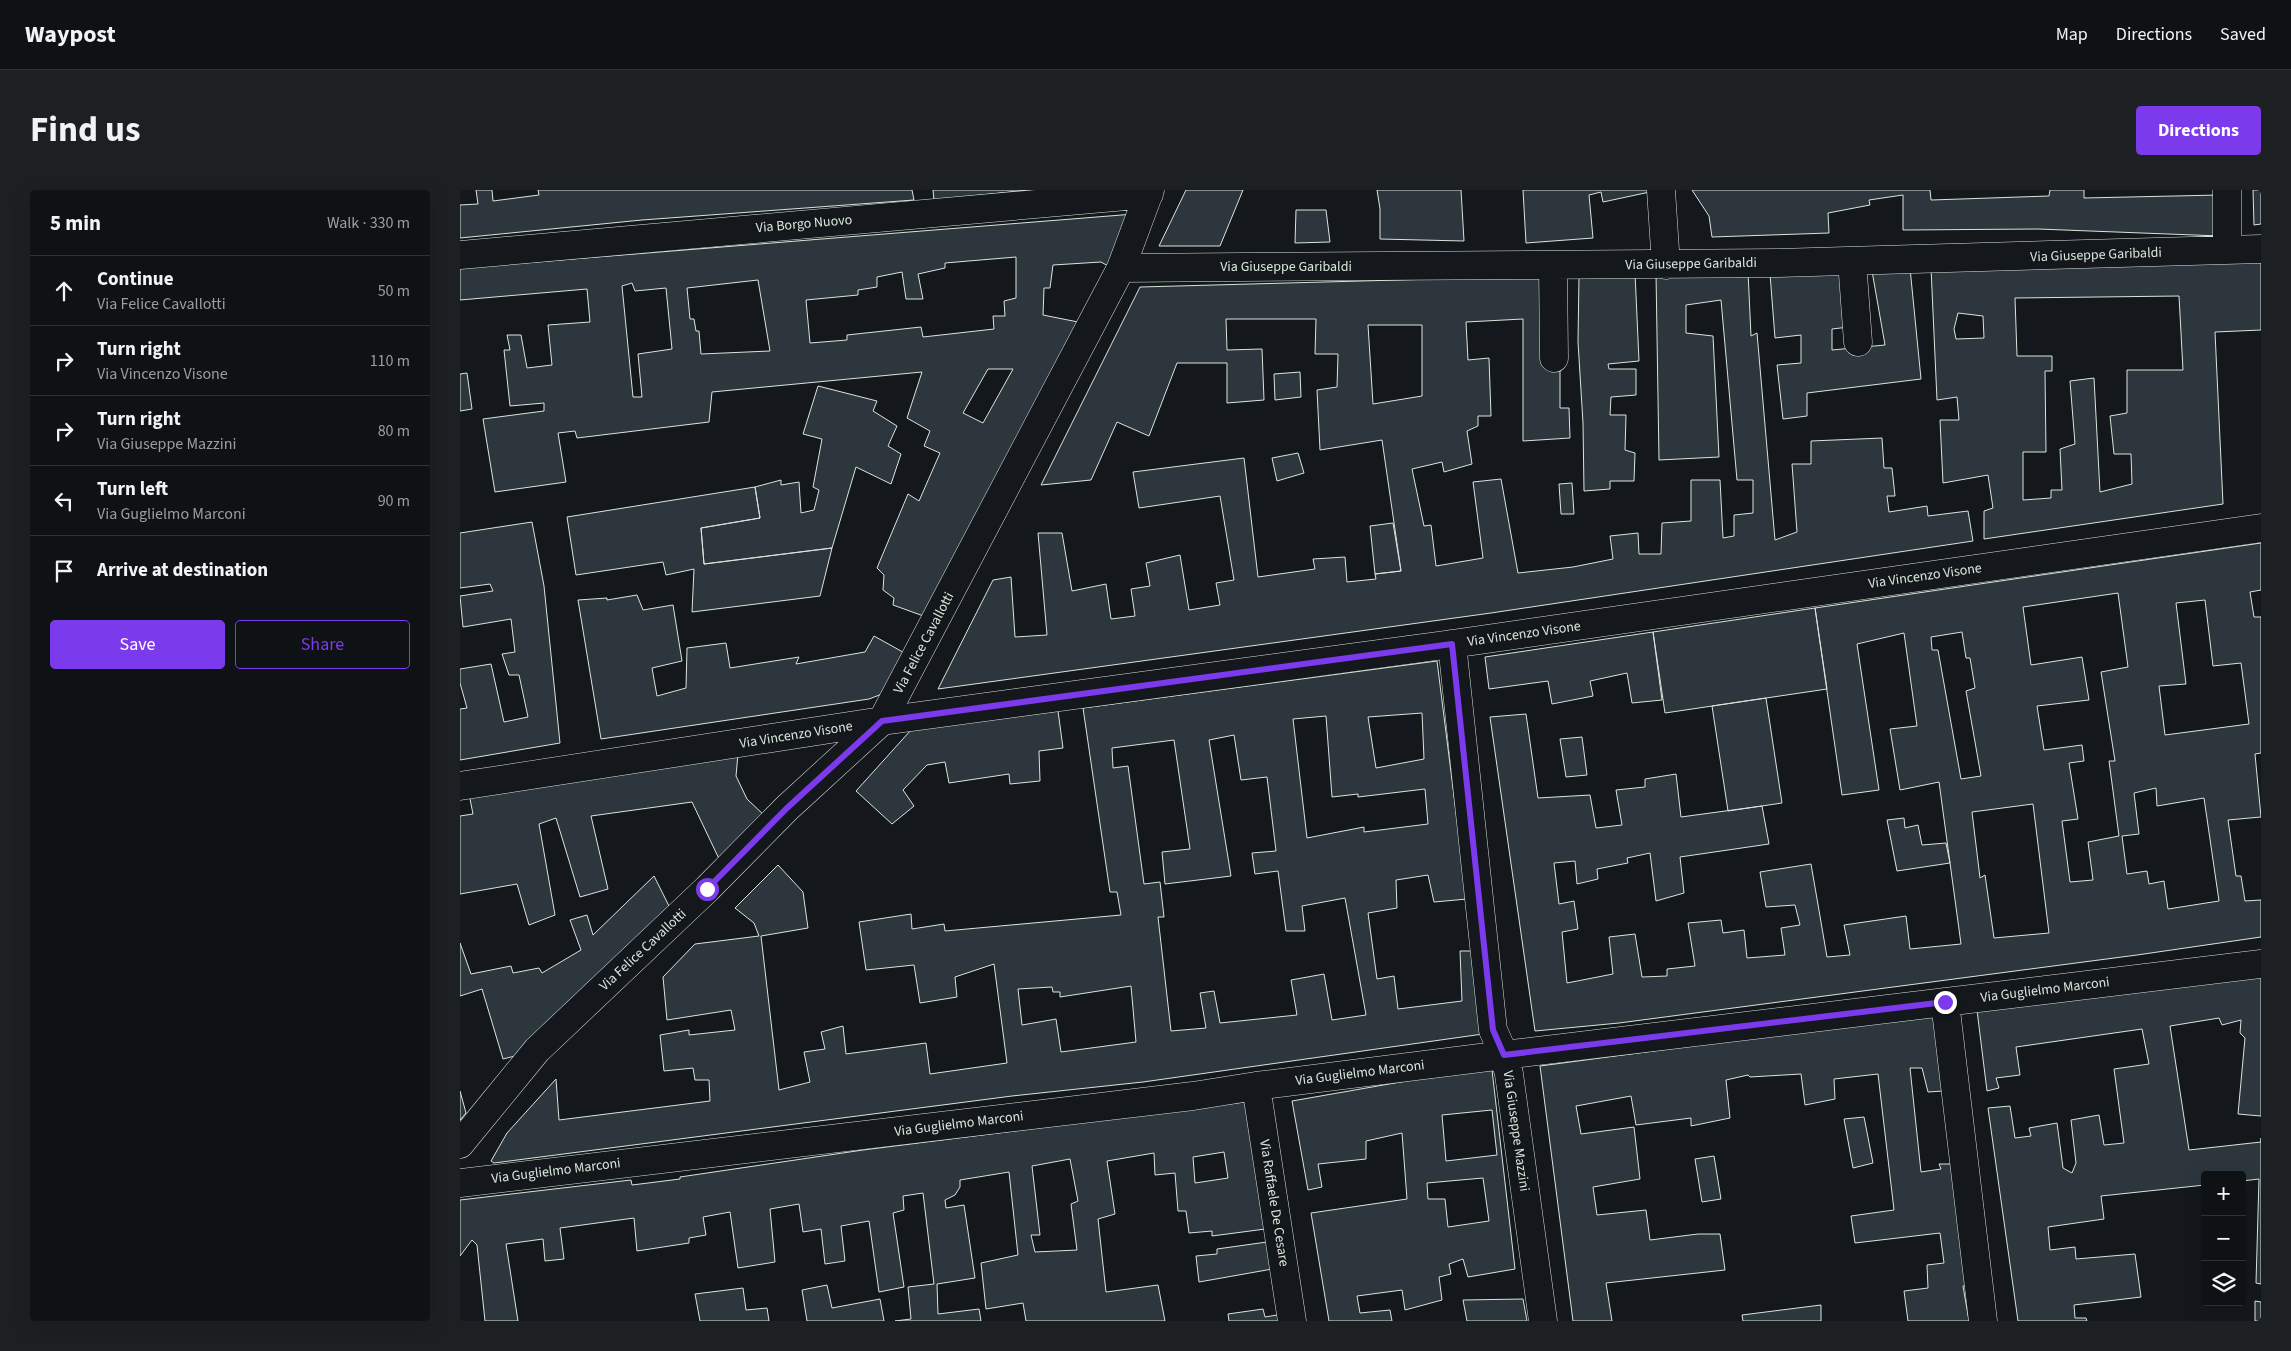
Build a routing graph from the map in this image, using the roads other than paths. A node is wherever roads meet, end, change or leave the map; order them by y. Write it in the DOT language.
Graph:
graph roads {
  1 [pos="1661,190"];
  2 [pos="2227,190"];
  3 [pos="1150,192"];
  4 [pos="2261,249"];
  5 [pos="2227,250"];
  6 [pos="460,255"];
  7 [pos="1852,261"];
  8 [pos="1553,265"];
  9 [pos="1666,265"];
  10 [pos="1121,268"];
  11 [pos="1858,342"];
  12 [pos="1554,358"];
  13 [pos="2261,528"];
  14 [pos="1452,644"];
  15 [pos="882,721"];
  16 [pos="460,786"];
  17 [pos="2261,964"];
  18 [pos="1945,1002"];
  19 [pos="1504,1055"];
  20 [pos="1256,1086"];
  21 [pos="460,1144"];
  22 [pos="460,1182"];
  23 [pos="1292,1321"];
  24 [pos="1543,1321"];
  25 [pos="1983,1321"];
  1 -- 9 [label="street"];
  2 -- 5 [label="street"];
  3 -- 6 [label="street, Via Borgo Nuovo"];
  3 -- 10 [label="street, Via Felice Cavallotti"];
  4 -- 5 [label="street, Via Giuseppe Garibaldi"];
  5 -- 7 [label="street, Via Giuseppe Garibaldi"];
  7 -- 9 [label="street, Via Giuseppe Garibaldi"];
  7 -- 11 [label="street"];
  8 -- 9 [label="street, Via Giuseppe Garibaldi"];
  8 -- 10 [label="street, Via Giuseppe Garibaldi"];
  8 -- 12 [label="street"];
  10 -- 15 [label="street, Via Felice Cavallotti"];
  13 -- 14 [label="street, Via Vincenzo Visone"];
  14 -- 15 [label="street, Via Vincenzo Visone"];
  14 -- 19 [label="street, Via Giuseppe Mazzini"];
  15 -- 16 [label="street, Via Vincenzo Visone"];
  15 -- 21 [label="street, Via Felice Cavallotti"];
  17 -- 18 [label="street, Via Guglielmo Marconi"];
  18 -- 19 [label="street, Via Guglielmo Marconi"];
  18 -- 25 [label="street"];
  19 -- 20 [label="street, Via Guglielmo Marconi"];
  19 -- 24 [label="street, Via Giuseppe Mazzini"];
  20 -- 22 [label="street, Via Guglielmo Marconi"];
  20 -- 23 [label="street, Via Raffaele De Cesare"];
}
